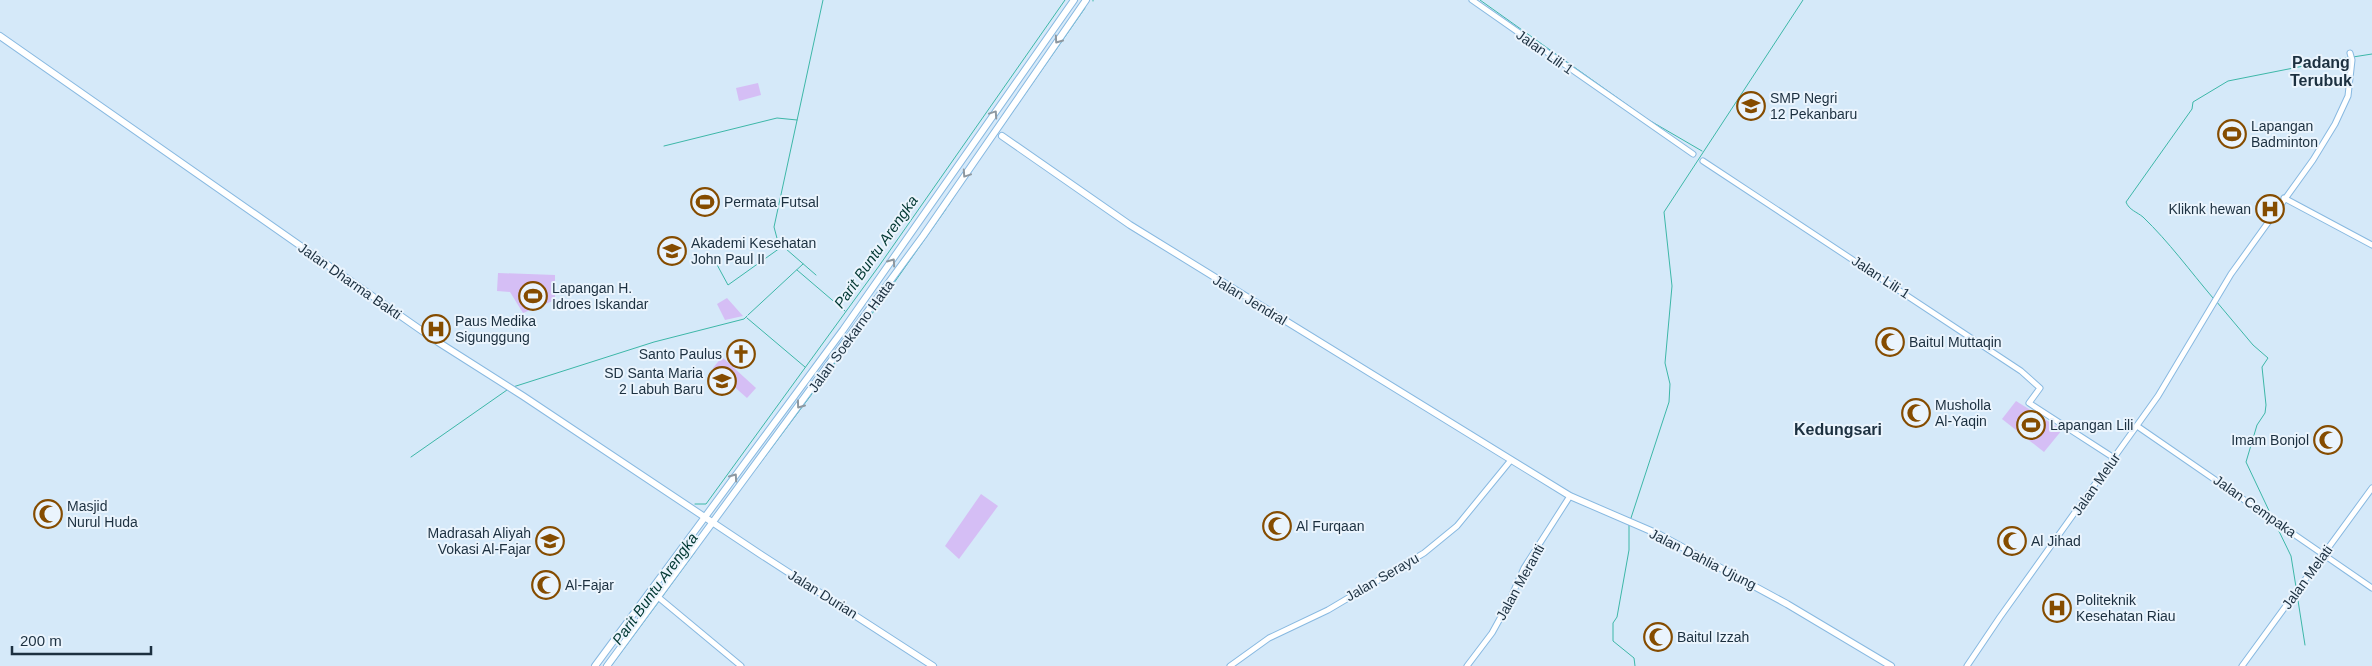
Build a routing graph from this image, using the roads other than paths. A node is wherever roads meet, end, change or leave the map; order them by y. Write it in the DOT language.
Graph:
graph roads {
  1 [pos="1074,0"];
  2 [pos="1086,0"];
  3 [pos="1472,0"];
  4 [pos="0,36"];
  5 [pos="2351,56"];
  6 [pos="998,133"];
  7 [pos="1693,154"];
  8 [pos="1703,160"];
  9 [pos="2284,198"];
  10 [pos="915,230"];
  11 [pos="923,236"];
  12 [pos="2372,245"];
  13 [pos="2137,426"];
  14 [pos="2114,458"];
  15 [pos="1511,460"];
  16 [pos="2372,488"];
  17 [pos="1570,496"];
  18 [pos="691,507"];
  19 [pos="711,510"];
  20 [pos="706,517"];
  21 [pos="714,522"];
  22 [pos="2324,554"];
  23 [pos="2372,588"];
  24 [pos="659,598"];
  25 [pos="595,666"];
  26 [pos="607,666"];
  27 [pos="741,666"];
  28 [pos="933,666"];
  29 [pos="1230,666"];
  30 [pos="1467,666"];
  31 [pos="1891,666"];
  32 [pos="1967,666"];
  33 [pos="2242,666"];
  10 -- 1 [label="main road, Jalan Soekarno Hatta, one-way"];
  2 -- 6 [label="main road, Jalan Soekarno Hatta, one-way"];
  3 -- 7 [label="street, Jalan Lili 1"];
  4 -- 18 [label="main road, Jalan Dharma Bakti"];
  5 -- 9 [label="street, Jalan Melur"];
  6 -- 11 [label="main road, Jalan Soekarno Hatta, one-way"];
  6 -- 15 [label="main road, Jalan Jendral"];
  8 -- 14 [label="street, Jalan Lili 1"];
  9 -- 12 [label="street"];
  9 -- 13 [label="street, Jalan Melur"];
  10 -- 11 [label="main road"];
  19 -- 10 [label="main road, Jalan Soekarno Hatta, one-way"];
  11 -- 21 [label="main road, Jalan Soekarno Hatta, one-way"];
  13 -- 14 [label="street, Jalan Melur"];
  13 -- 22 [label="street, Jalan Cempaka"];
  14 -- 32 [label="street, Jalan Melur"];
  15 -- 17 [label="main road, Jalan Dahlia Ujung"];
  15 -- 29 [label="street, Jalan Serayu"];
  16 -- 22 [label="street, Jalan Melati"];
  17 -- 30 [label="street, Jalan Meranti"];
  17 -- 31 [label="main road, Jalan Dahlia Ujung"];
  18 -- 19 [label="main road"];
  18 -- 20 [label="main road, Jalan Dharma Bakti"];
  19 -- 20 [label="main road, Jalan Soekarno Hatta"];
  20 -- 21 [label="main road, Jalan Dharma Bakti"];
  20 -- 25 [label="main road, Jalan Soekarno Hatta"];
  21 -- 24 [label="main road, Jalan Soekarno Hatta"];
  21 -- 28 [label="main road, Jalan Durian"];
  22 -- 23 [label="street, Jalan Cempaka"];
  22 -- 33 [label="street, Jalan Melati"];
  24 -- 26 [label="main road, Jalan Soekarno Hatta"];
  24 -- 27 [label="street"];
}
